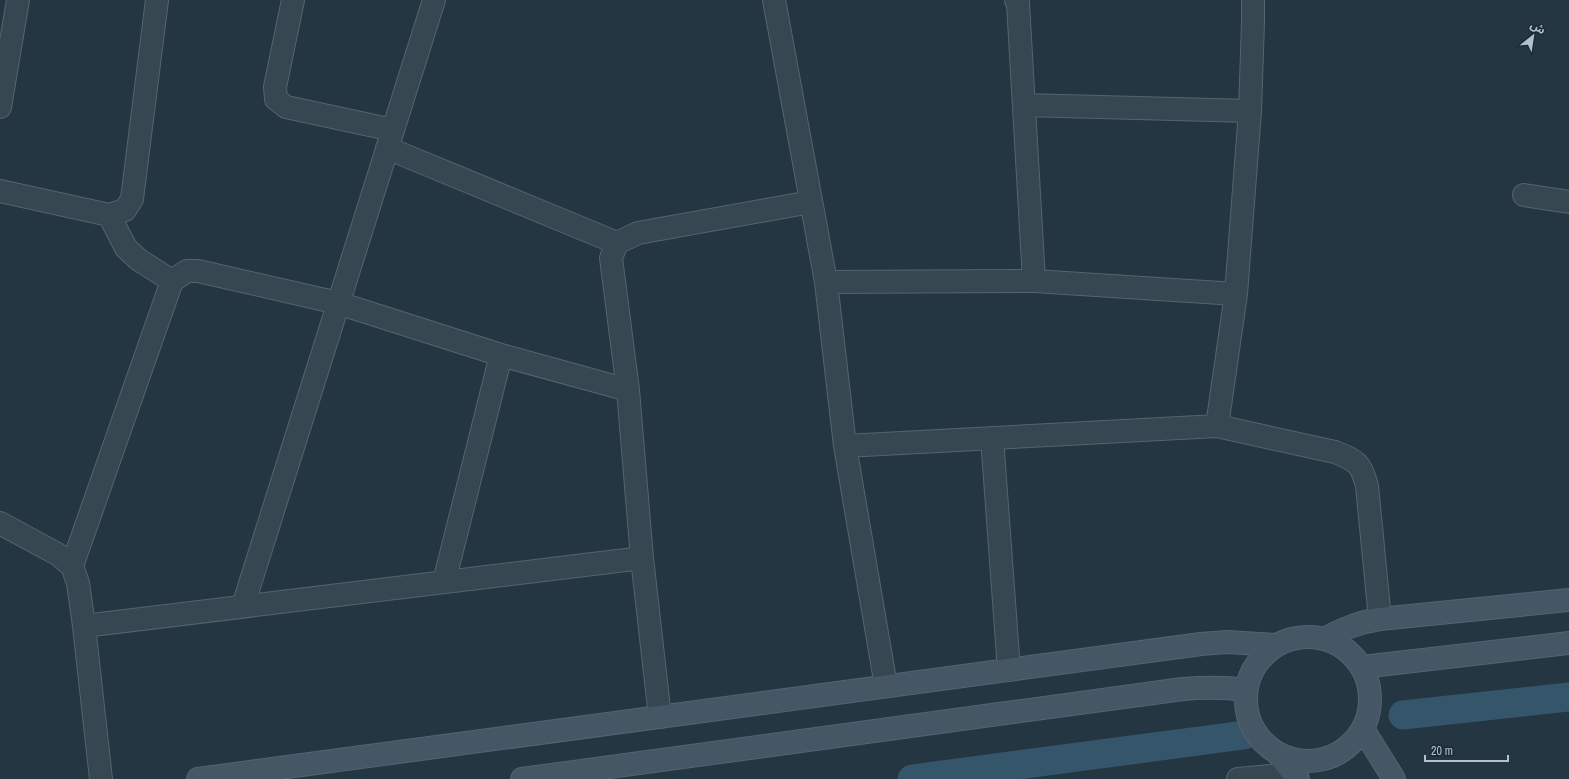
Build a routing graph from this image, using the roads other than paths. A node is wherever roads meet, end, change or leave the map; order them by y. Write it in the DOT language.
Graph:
graph roads {
  1 [pos="18,0"];
  2 [pos="157,0"];
  3 [pos="293,0"];
  4 [pos="434,0"];
  5 [pos="774,0"];
  6 [pos="1016,0"];
  7 [pos="1253,0"];
  8 [pos="1024,104"];
  9 [pos="0,107"];
  10 [pos="1250,111"];
  11 [pos="390,139"];
  12 [pos="0,191"];
  13 [pos="1524,196"];
  14 [pos="811,202"];
  15 [pos="1569,202"];
  16 [pos="110,215"];
  17 [pos="617,243"];
  18 [pos="172,281"];
  19 [pos="1034,281"];
  20 [pos="826,282"];
  21 [pos="1236,294"];
  22 [pos="338,303"];
  23 [pos="501,355"];
  24 [pos="628,390"];
  25 [pos="1217,426"];
  26 [pos="992,438"];
  27 [pos="845,446"];
  28 [pos="0,523"];
  29 [pos="642,558"];
  30 [pos="72,566"];
  31 [pos="444,582"];
  32 [pos="1569,600"];
  33 [pos="243,606"];
  34 [pos="1380,618"];
  35 [pos="84,626"];
  36 [pos="1324,639"];
  37 [pos="1569,643"];
  38 [pos="1276,645"];
  39 [pos="1362,667"];
  40 [pos="1009,670"];
  41 [pos="886,686"];
  42 [pos="1246,690"];
  43 [pos="660,717"];
  44 [pos="1363,730"];
  45 [pos="1278,754"];
  46 [pos="1296,776"];
  47 [pos="101,779"];
  48 [pos="198,779"];
  49 [pos="522,779"];
  50 [pos="1238,779"];
  51 [pos="1394,779"];
  1 -- 9 [label="street"];
  2 -- 16 [label="street"];
  3 -- 11 [label="street"];
  4 -- 11 [label="street"];
  5 -- 14 [label="street"];
  6 -- 8 [label="street"];
  7 -- 10 [label="street"];
  8 -- 10 [label="street"];
  8 -- 19 [label="street"];
  10 -- 21 [label="street"];
  11 -- 17 [label="street"];
  11 -- 22 [label="street"];
  12 -- 16 [label="street"];
  13 -- 15 [label="street"];
  14 -- 17 [label="street"];
  14 -- 20 [label="street"];
  16 -- 18 [label="street"];
  17 -- 24 [label="street"];
  18 -- 22 [label="street"];
  18 -- 30 [label="street"];
  19 -- 20 [label="street"];
  19 -- 21 [label="street"];
  20 -- 27 [label="street"];
  21 -- 25 [label="street"];
  22 -- 23 [label="street"];
  22 -- 33 [label="street"];
  23 -- 24 [label="street"];
  23 -- 31 [label="street"];
  24 -- 29 [label="street"];
  25 -- 26 [label="street"];
  25 -- 34 [label="street"];
  26 -- 27 [label="street"];
  26 -- 40 [label="street"];
  27 -- 41 [label="street"];
  28 -- 30 [label="street"];
  29 -- 31 [label="street"];
  29 -- 43 [label="street"];
  30 -- 35 [label="street"];
  31 -- 33 [label="street"];
  32 -- 34 [label="street"];
  33 -- 35 [label="street"];
  34 -- 36 [label="street"];
  35 -- 47 [label="street"];
  36 -- 38 [label="street"];
  36 -- 39 [label="street"];
  37 -- 39 [label="street"];
  38 -- 40 [label="street"];
  38 -- 42 [label="street"];
  39 -- 44 [label="street"];
  40 -- 41 [label="street"];
  41 -- 43 [label="street"];
  42 -- 45 [label="street"];
  42 -- 49 [label="street"];
  43 -- 48 [label="street"];
  44 -- 45 [label="street"];
  44 -- 51 [label="street"];
  45 -- 46 [label="street"];
  46 -- 50 [label="street"];
}
